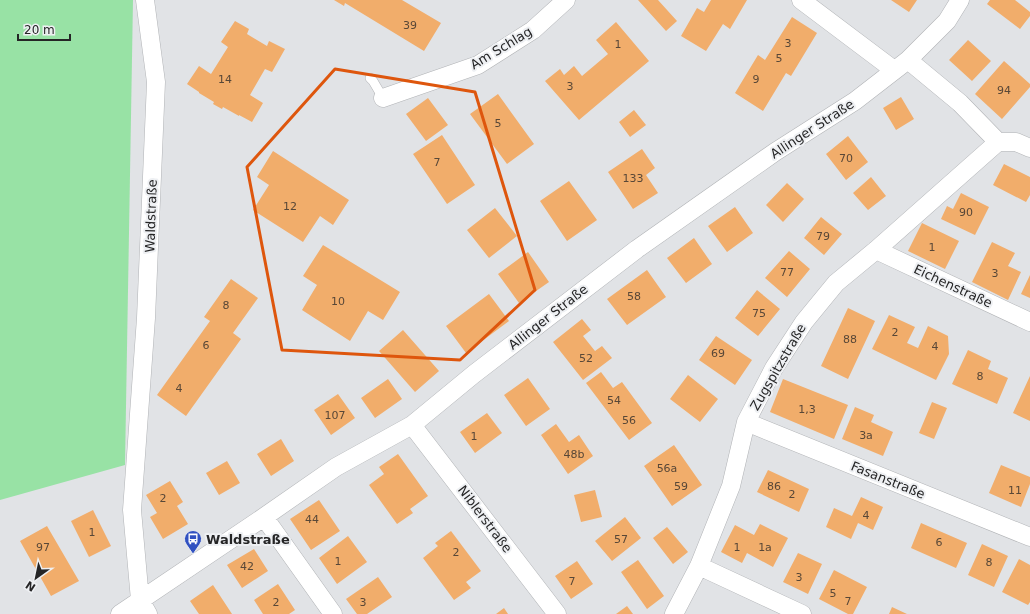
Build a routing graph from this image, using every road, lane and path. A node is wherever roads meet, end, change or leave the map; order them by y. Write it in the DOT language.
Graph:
graph roads {
  1 [pos="145,0"];
  2 [pos="566,0"];
  3 [pos="801,0"];
  4 [pos="960,0"];
  5 [pos="901,65"];
  6 [pos="370,78"];
  7 [pos="383,98"];
  8 [pos="998,142"];
  9 [pos="1030,148"];
  10 [pos="876,250"];
  11 [pos="1030,322"];
  12 [pos="746,422"];
  13 [pos="412,425"];
  14 [pos="264,518"];
  15 [pos="1030,537"];
  16 [pos="699,566"];
  17 [pos="144,607"];
  18 [pos="120,614"];
  19 [pos="332,614"];
  20 [pos="557,614"];
  21 [pos="674,614"];
  22 [pos="802,614"];
  1 -- 17 [label="street, Waldstraße"];
  2 -- 7 [label="street, Am Schlag"];
  3 -- 5 [label="street"];
  4 -- 5 [label="street, Allinger Straße"];
  5 -- 8 [label="street"];
  5 -- 13 [label="street, Allinger Straße"];
  6 -- 7 [label="lane"];
  8 -- 9 [label="street"];
  8 -- 10 [label="street, Zugspitzstraße"];
  10 -- 11 [label="street, Eichenstraße"];
  10 -- 12 [label="street, Zugspitzstraße"];
  12 -- 15 [label="street, Fasanstraße"];
  12 -- 16 [label="street, Zugspitzstraße"];
  13 -- 14 [label="street, Allinger Straße"];
  13 -- 20 [label="street, Niblerstraße"];
  14 -- 17 [label="street, Allinger Straße"];
  14 -- 19 [label="street"];
  16 -- 21 [label="street, Zugspitzstraße"];
  16 -- 22 [label="street"];
  17 -- 18 [label="street, Allinger Straße"];
}
